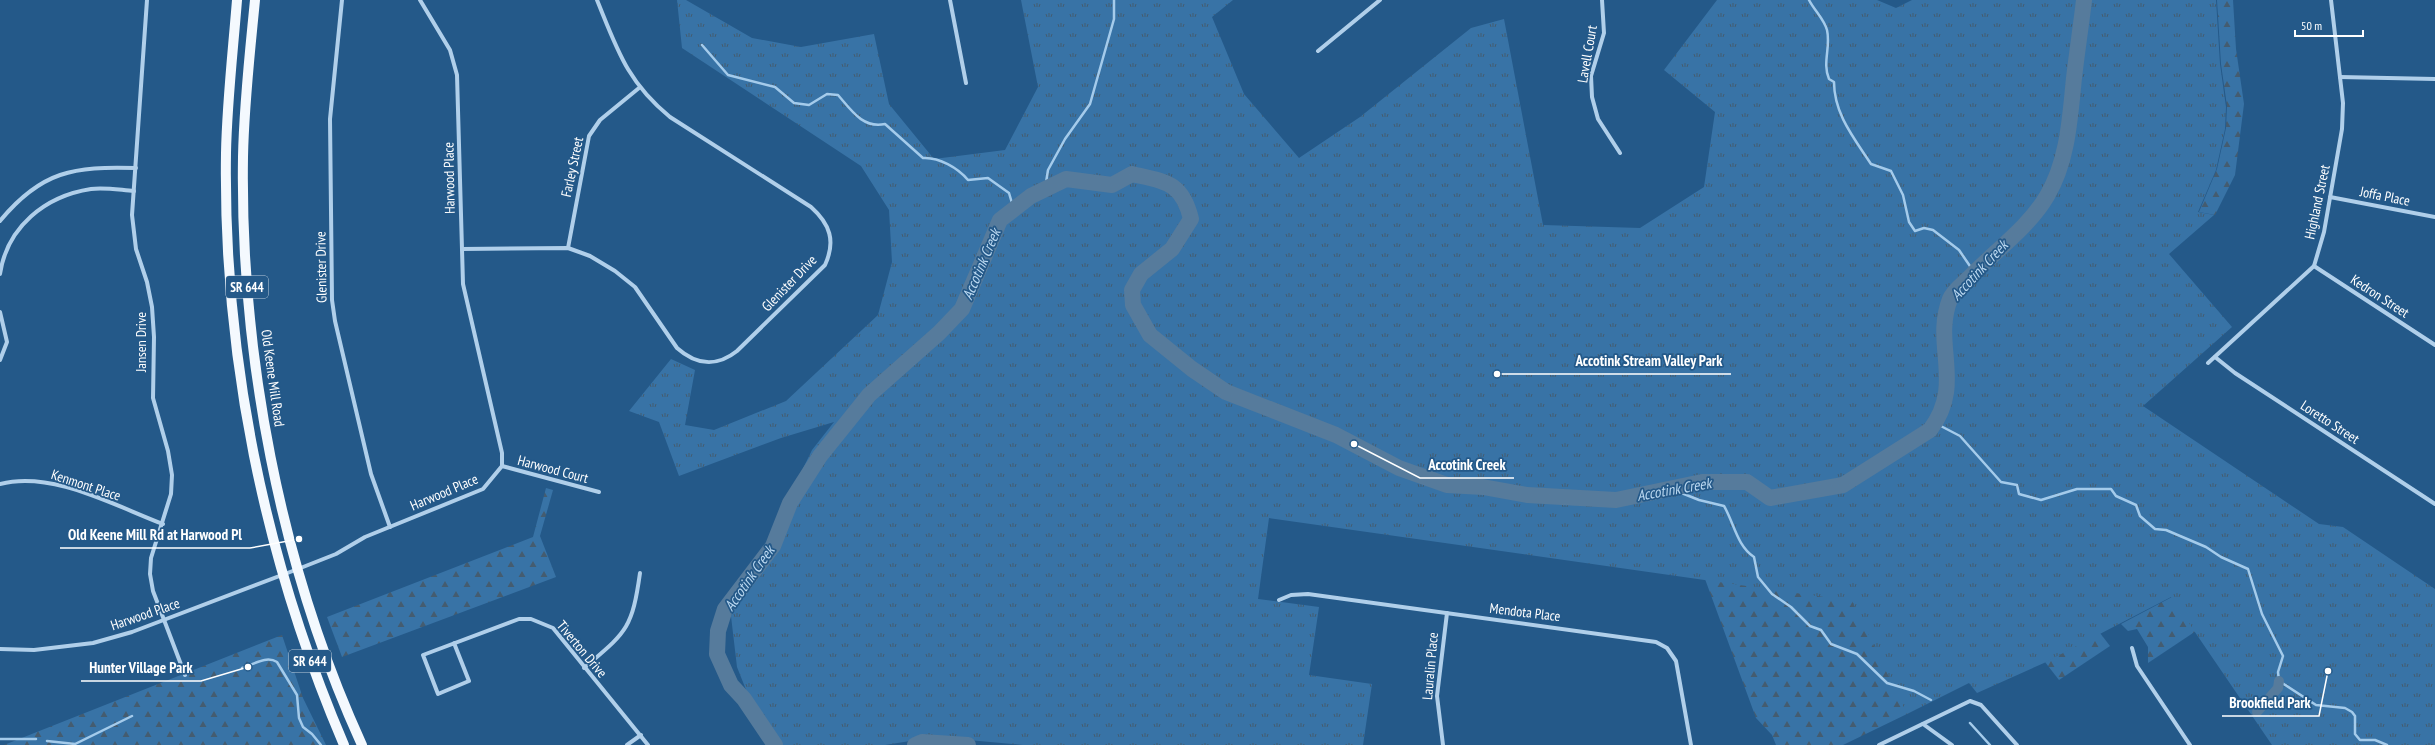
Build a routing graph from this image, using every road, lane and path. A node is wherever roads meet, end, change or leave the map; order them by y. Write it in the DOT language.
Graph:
graph roads {
  1 [pos="147,0"];
  2 [pos="237,0"];
  3 [pos="254,0"];
  4 [pos="342,0"];
  5 [pos="420,0"];
  6 [pos="597,0"];
  7 [pos="950,0"];
  8 [pos="1380,0"];
  9 [pos="1602,0"];
  10 [pos="2331,0"];
  11 [pos="1318,50"];
  12 [pos="2340,77"];
  13 [pos="2435,79"];
  14 [pos="966,83"];
  15 [pos="639,88"];
  16 [pos="1620,153"];
  17 [pos="136,168"];
  18 [pos="134,191"];
  19 [pos="2330,197"];
  20 [pos="2435,217"];
  21 [pos="0,221"];
  22 [pos="462,248"];
  23 [pos="568,248"];
  24 [pos="2314,266"];
  25 [pos="0,274"];
  26 [pos="0,312"];
  27 [pos="2435,345"];
  28 [pos="2215,357"];
  29 [pos="0,360"];
  30 [pos="2208,363"];
  31 [pos="502,466"];
  32 [pos="0,484"];
  33 [pos="599,492"];
  34 [pos="2435,504"];
  35 [pos="163,524"];
  36 [pos="390,527"];
  37 [pos="298,569"];
  38 [pos="640,573"];
  39 [pos="281,574"];
  40 [pos="1279,600"];
  41 [pos="1446,613"];
  42 [pos="164,620"];
  43 [pos="454,643"];
  44 [pos="2132,648"];
  45 [pos="0,649"];
  46 [pos="584,668"];
  47 [pos="185,675"];
  48 [pos="1923,724"];
  49 [pos="640,735"];
  50 [pos="344,745"];
  51 [pos="362,745"];
  52 [pos="627,745"];
  53 [pos="648,745"];
  54 [pos="1443,745"];
  55 [pos="1691,745"];
  56 [pos="1880,745"];
  57 [pos="1952,745"];
  58 [pos="2016,745"];
  59 [pos="2190,745"];
  1 -- 17 [label="street, Jansen Drive"];
  2 -- 39 [label="main road, SR 644"];
  3 -- 37 [label="main road, Old Keene Mill Road / SR 644"];
  4 -- 36 [label="street, Glenister Drive"];
  5 -- 22 [label="street, Harwood Place"];
  6 -- 15 [label="street, Glenister Drive"];
  7 -- 14 [label="street"];
  8 -- 11 [label="street"];
  9 -- 16 [label="street, Lavell Court"];
  10 -- 12 [label="street, Highland Street"];
  12 -- 13 [label="street"];
  12 -- 19 [label="street, Highland Street"];
  15 -- 23 [label="street, Farley Street"];
  15 -- 23 [label="street, Glenister Drive"];
  17 -- 18 [label="street, Jansen Drive"];
  17 -- 21 [label="street"];
  18 -- 25 [label="street"];
  18 -- 35 [label="street, Jansen Drive"];
  19 -- 20 [label="street, Joffa Place"];
  19 -- 24 [label="street, Highland Street"];
  22 -- 23 [label="street, Glenister Drive"];
  22 -- 31 [label="street, Harwood Place"];
  24 -- 27 [label="street, Kedron Street"];
  24 -- 28 [label="street"];
  26 -- 29 [label="street"];
  28 -- 30 [label="street"];
  28 -- 34 [label="street, Loretto Street"];
  31 -- 33 [label="street, Harwood Court"];
  31 -- 36 [label="street, Harwood Place"];
  32 -- 35 [label="street, Kenmont Place"];
  35 -- 42 [label="street, Jansen Drive"];
  36 -- 37 [label="street, Harwood Place"];
  37 -- 39 [label="street, Harwood Place"];
  37 -- 51 [label="main road, Old Keene Mill Road / SR 644"];
  38 -- 46 [label="street"];
  39 -- 42 [label="street, Harwood Place"];
  39 -- 50 [label="main road, SR 644"];
  40 -- 41 [label="street, Mendota Place"];
  41 -- 54 [label="street, Lauralin Place"];
  41 -- 55 [label="street, Mendota Place"];
  42 -- 45 [label="street, Harwood Place"];
  42 -- 47 [label="street, Jansen Drive"];
  43 -- 43 [label="street, Tiverton Drive"];
  43 -- 46 [label="street, Tiverton Drive"];
  44 -- 59 [label="street"];
  46 -- 49 [label="street, Tiverton Drive"];
  48 -- 56 [label="street"];
  48 -- 57 [label="street"];
  48 -- 58 [label="street"];
  49 -- 52 [label="street"];
  49 -- 53 [label="street, Tiverton Drive"];
}
